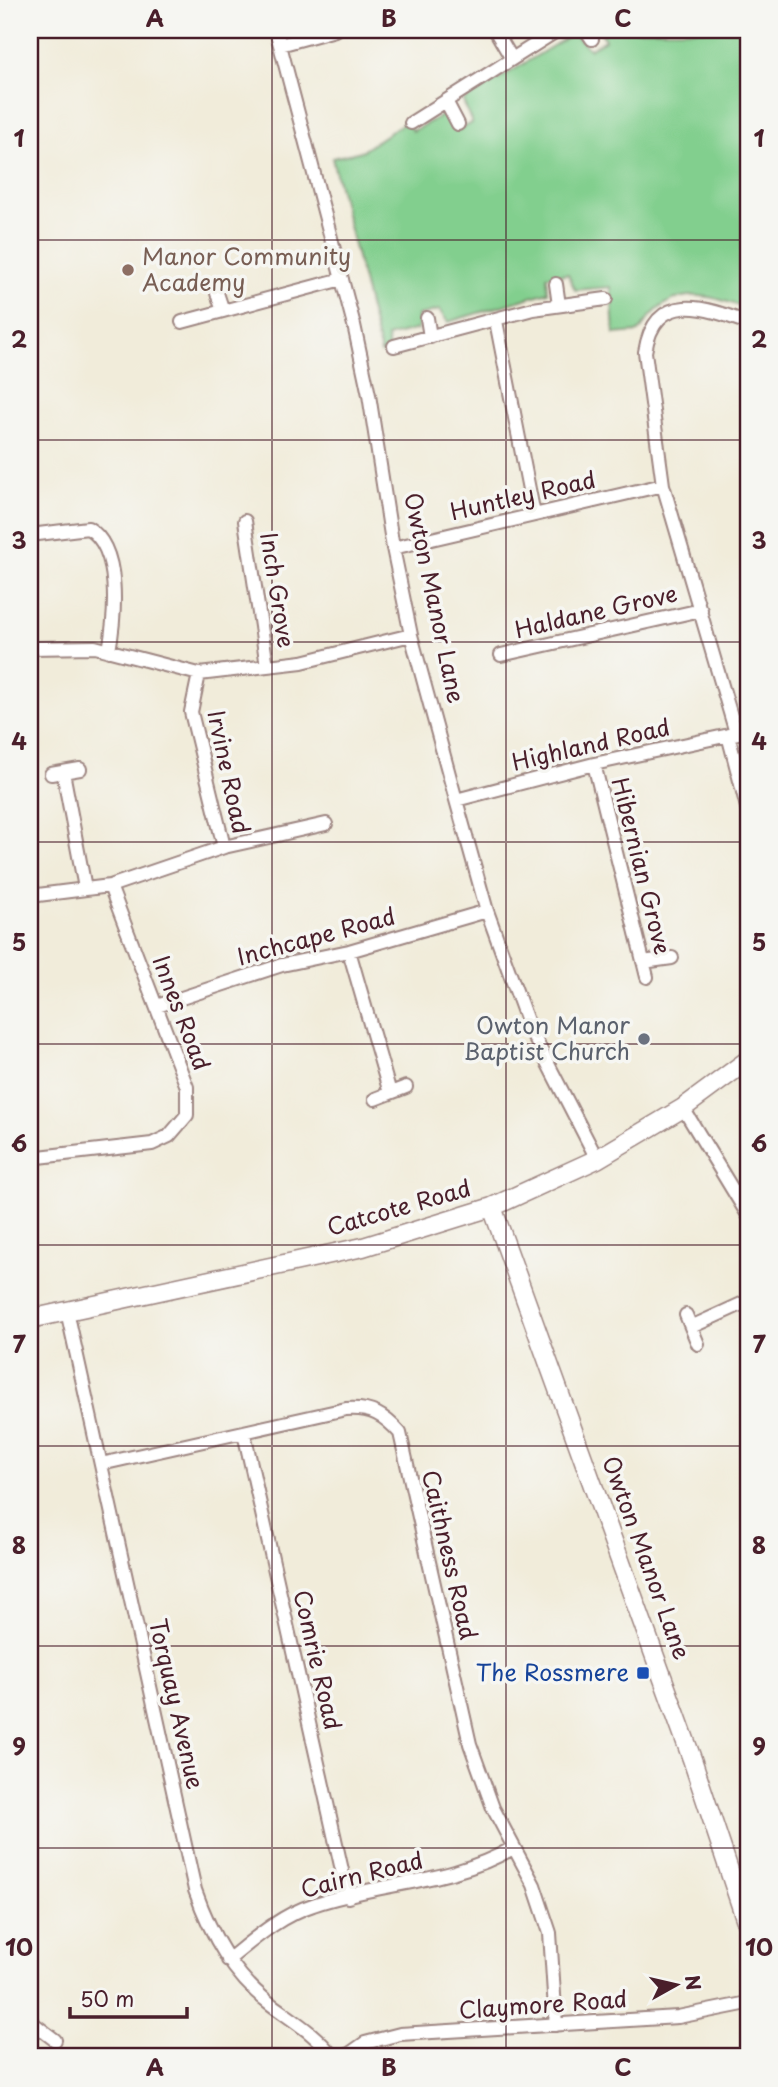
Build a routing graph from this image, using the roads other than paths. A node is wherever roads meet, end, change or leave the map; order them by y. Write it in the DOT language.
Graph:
graph roads {
  1 [pos="276,30"];
  2 [pos="335,30"];
  3 [pos="495,30"];
  4 [pos="558,30"];
  5 [pos="280,45"];
  6 [pos="512,59"];
  7 [pos="446,101"];
  8 [pos="411,123"];
  9 [pos="458,124"];
  10 [pos="342,279"];
  11 [pos="556,284"];
  12 [pos="216,293"];
  13 [pos="606,299"];
  14 [pos="559,305"];
  15 [pos="223,312"];
  16 [pos="427,318"];
  17 [pos="496,321"];
  18 [pos="182,322"];
  19 [pos="748,323"];
  20 [pos="430,337"];
  21 [pos="394,346"];
  22 [pos="663,485"];
  23 [pos="534,515"];
  24 [pos="245,521"];
  25 [pos="30,535"];
  26 [pos="393,548"];
  27 [pos="701,610"];
  28 [pos="411,635"];
  29 [pos="30,648"];
  30 [pos="109,651"];
  31 [pos="501,655"];
  32 [pos="267,666"];
  33 [pos="199,674"];
  34 [pos="737,733"];
  35 [pos="594,765"];
  36 [pos="80,769"];
  37 [pos="456,800"];
  38 [pos="748,811"];
  39 [pos="326,824"];
  40 [pos="224,848"];
  41 [pos="110,886"];
  42 [pos="85,888"];
  43 [pos="30,896"];
  44 [pos="487,911"];
  45 [pos="349,951"];
  46 [pos="671,958"];
  47 [pos="643,962"];
  48 [pos="647,977"];
  49 [pos="157,1006"];
  50 [pos="748,1060"];
  51 [pos="406,1087"];
  52 [pos="390,1093"];
  53 [pos="375,1100"];
  54 [pos="683,1108"];
  55 [pos="30,1158"];
  56 [pos="597,1159"];
  57 [pos="492,1206"];
  58 [pos="748,1215"];
  59 [pos="748,1301"];
  60 [pos="67,1311"];
  61 [pos="30,1320"];
  62 [pos="698,1344"];
  63 [pos="244,1433"];
  64 [pos="101,1464"];
  65 [pos="513,1848"];
  66 [pos="741,1884"];
  67 [pos="348,1897"];
  68 [pos="748,1927"];
  69 [pos="228,1960"];
  70 [pos="748,2003"];
  71 [pos="30,2021"];
  72 [pos="556,2025"];
  73 [pos="55,2040"];
  74 [pos="333,2057"];
  75 [pos="345,2057"];
  1 -- 5 [label="street, Owton Manor Lane"];
  2 -- 5 [label="street"];
  3 -- 6 [label="street"];
  4 -- 6 [label="street"];
  5 -- 10 [label="street, Owton Manor Lane"];
  6 -- 7 [label="street"];
  7 -- 8 [label="street"];
  7 -- 9 [label="street"];
  10 -- 15 [label="street"];
  10 -- 26 [label="street, Owton Manor Lane"];
  11 -- 14 [label="street"];
  12 -- 15 [label="street"];
  13 -- 14 [label="street"];
  14 -- 17 [label="street"];
  15 -- 18 [label="street"];
  16 -- 20 [label="street"];
  17 -- 20 [label="street"];
  17 -- 23 [label="street"];
  19 -- 22 [label="street"];
  20 -- 21 [label="street"];
  22 -- 23 [label="street, Huntley Road"];
  22 -- 27 [label="street"];
  23 -- 26 [label="street, Huntley Road"];
  24 -- 32 [label="street, Inch Grove"];
  25 -- 30 [label="street"];
  26 -- 28 [label="street, Owton Manor Lane"];
  27 -- 31 [label="street, Haldane Grove"];
  27 -- 34 [label="street"];
  28 -- 32 [label="street"];
  28 -- 37 [label="street, Owton Manor Lane"];
  29 -- 30 [label="street"];
  30 -- 33 [label="street"];
  32 -- 33 [label="street"];
  33 -- 40 [label="street, Irvine Road"];
  34 -- 35 [label="street, Highland Road"];
  34 -- 38 [label="street"];
  35 -- 37 [label="street, Highland Road"];
  35 -- 47 [label="street, Hibernian Grove"];
  36 -- 42 [label="street"];
  37 -- 44 [label="street, Owton Manor Lane"];
  39 -- 40 [label="street"];
  40 -- 41 [label="street, Irvine Road"];
  41 -- 42 [label="street, Irvine Road"];
  41 -- 49 [label="street, Innes Road"];
  42 -- 43 [label="street, Irvine Road"];
  44 -- 45 [label="street, Inchcape Road"];
  44 -- 56 [label="street, Owton Manor Lane"];
  45 -- 49 [label="street, Inchcape Road"];
  45 -- 52 [label="street"];
  46 -- 47 [label="street"];
  47 -- 48 [label="street, Hibernian Grove"];
  49 -- 55 [label="street, Innes Road"];
  50 -- 54 [label="street, Catcote Road"];
  51 -- 52 [label="street"];
  52 -- 53 [label="street"];
  54 -- 56 [label="street, Catcote Road"];
  54 -- 58 [label="street"];
  56 -- 57 [label="street, Catcote Road"];
  57 -- 60 [label="street, Catcote Road"];
  57 -- 66 [label="street, Owton Manor Lane"];
  59 -- 62 [label="street"];
  60 -- 61 [label="street, Catcote Road"];
  60 -- 64 [label="street, Torquay Avenue"];
  63 -- 64 [label="street, Caithness Road"];
  63 -- 65 [label="street, Caithness Road"];
  63 -- 67 [label="street, Comrie Road"];
  64 -- 69 [label="street, Torquay Avenue"];
  65 -- 67 [label="street, Cairn Road"];
  65 -- 72 [label="street, Caithness Road"];
  66 -- 68 [label="street, Owton Manor Lane"];
  67 -- 69 [label="street, Cairn Road"];
  69 -- 74 [label="street, Torquay Avenue"];
  70 -- 72 [label="street, Claymore Road"];
  71 -- 73 [label="street"];
  72 -- 75 [label="street, Claymore Road"];
}
